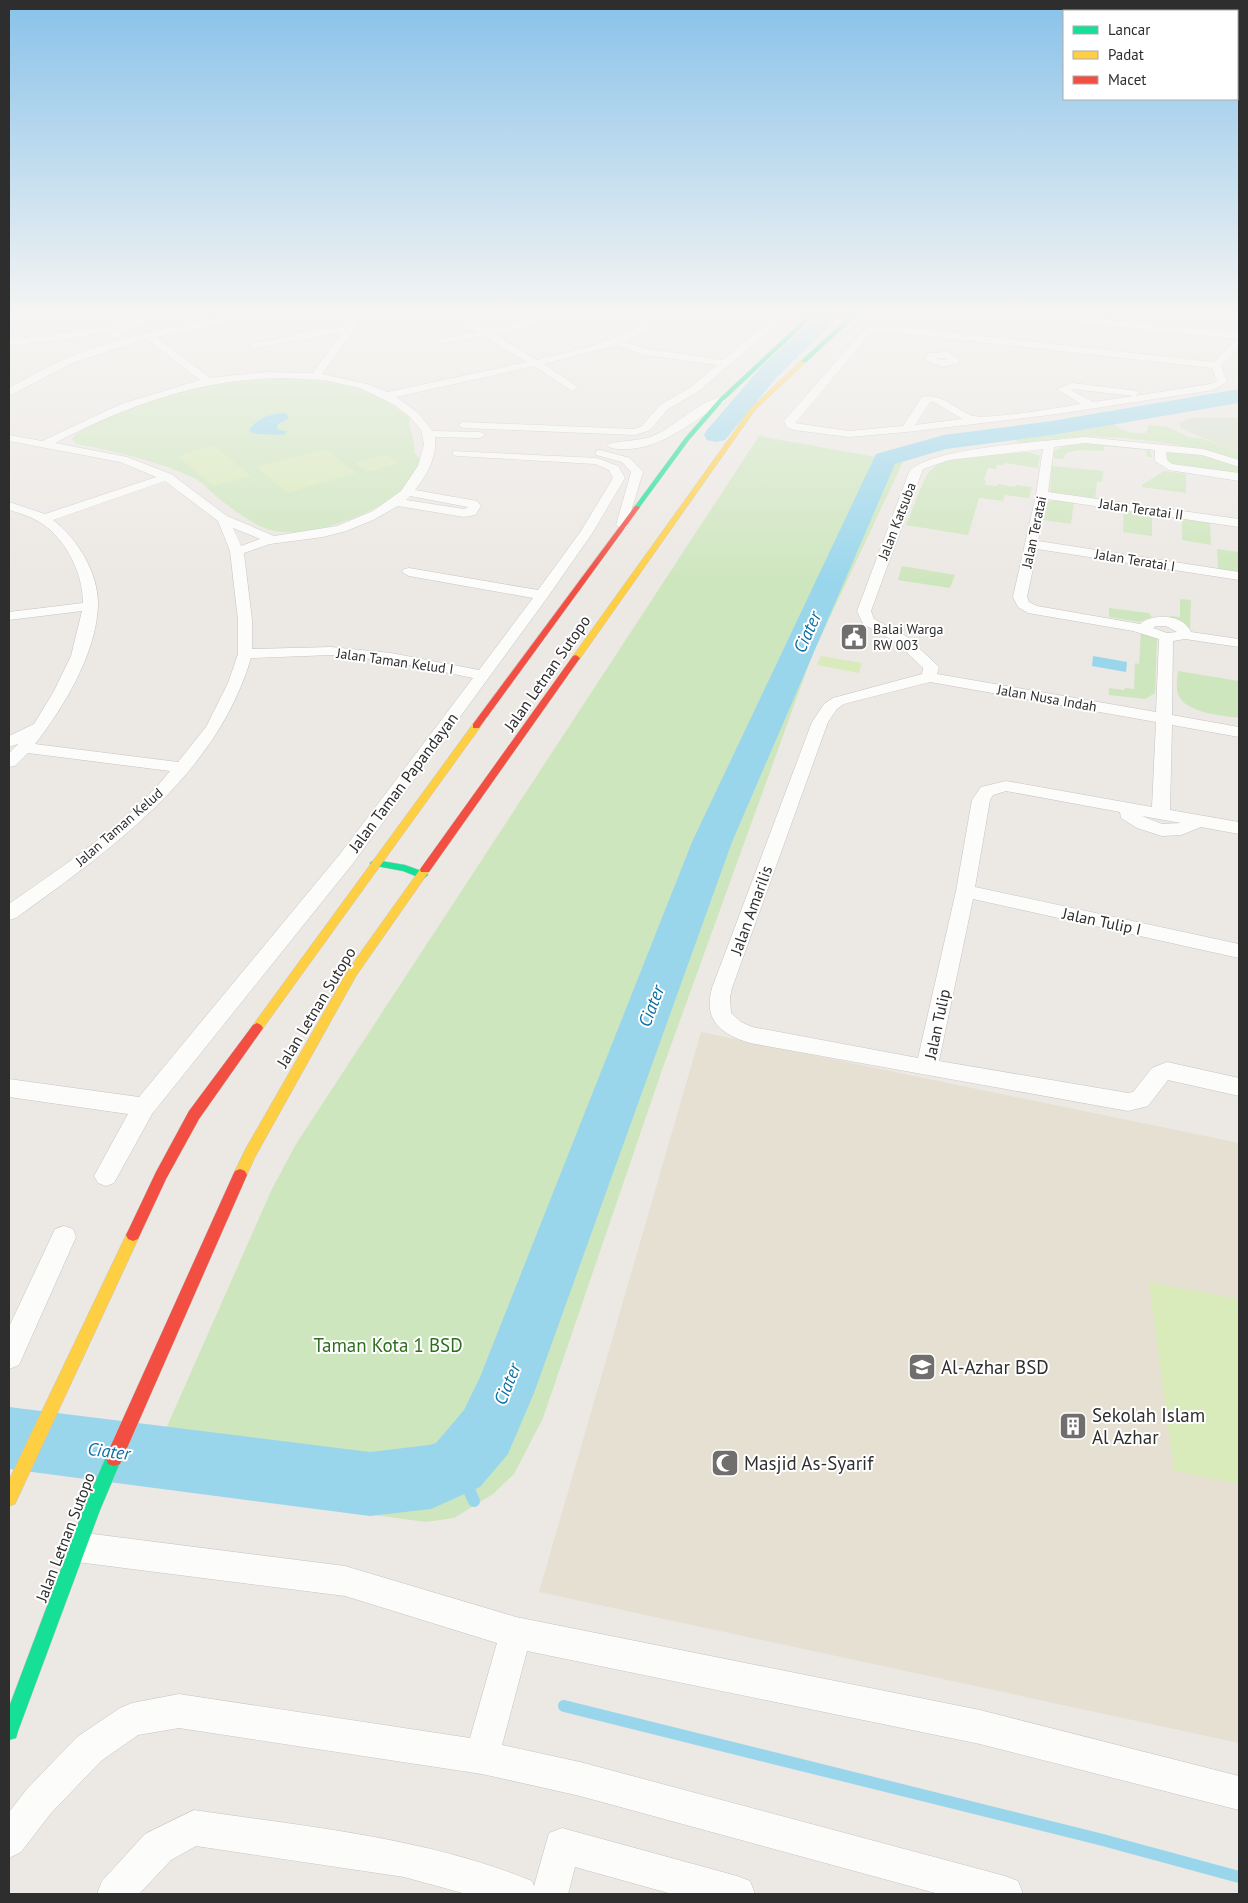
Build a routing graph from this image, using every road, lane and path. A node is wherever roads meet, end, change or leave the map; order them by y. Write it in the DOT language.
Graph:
graph roads {
  1 [pos="127,405"];
  2 [pos="402,405"];
  3 [pos="668,405"];
  4 [pos="714,405"];
  5 [pos="717,405"];
  6 [pos="758,405"];
  7 [pos="803,405"];
  8 [pos="922,405"];
  9 [pos="946,405"];
  10 [pos="1100,405"];
  11 [pos="1092,406"];
  12 [pos="978,422"];
  13 [pos="463,425"];
  14 [pos="907,429"];
  15 [pos="9,438"];
  16 [pos="431,438"];
  17 [pos="511,440"];
  18 [pos="46,443"];
  19 [pos="1049,444"];
  20 [pos="1160,447"];
  21 [pos="614,450"];
  22 [pos="457,453"];
  23 [pos="1239,464"];
  24 [pos="167,477"];
  25 [pos="1239,477"];
  26 [pos="408,492"];
  27 [pos="1042,495"];
  28 [pos="395,502"];
  29 [pos="9,506"];
  30 [pos="9,514"];
  31 [pos="37,516"];
  32 [pos="223,520"];
  33 [pos="1239,523"];
  34 [pos="622,526"];
  35 [pos="272,540"];
  36 [pos="1031,544"];
  37 [pos="237,551"];
  38 [pos="410,572"];
  39 [pos="1239,576"];
  40 [pos="542,595"];
  41 [pos="91,606"];
  42 [pos="9,616"];
  43 [pos="1146,630"];
  44 [pos="1185,635"];
  45 [pos="1166,637"];
  46 [pos="1239,643"];
  47 [pos="245,654"];
  48 [pos="930,672"];
  49 [pos="483,674"];
  50 [pos="1165,714"];
  51 [pos="1239,723"];
  52 [pos="40,727"];
  53 [pos="1239,732"];
  54 [pos="9,742"];
  55 [pos="25,748"];
  56 [pos="9,762"];
  57 [pos="182,767"];
  58 [pos="1120,807"];
  59 [pos="1161,814"];
  60 [pos="1197,821"];
  61 [pos="1239,828"];
  62 [pos="396,835"];
  63 [pos="410,838"];
  64 [pos="427,841"];
  65 [pos="446,841"];
  66 [pos="375,863"];
  67 [pos="423,875"];
  68 [pos="965,891"];
  69 [pos="9,913"];
  70 [pos="1239,951"];
  71 [pos="927,1068"];
  72 [pos="1239,1087"];
  73 [pos="9,1088"];
  74 [pos="144,1106"];
  75 [pos="106,1176"];
  76 [pos="64,1237"];
  77 [pos="9,1355"];
  78 [pos="9,1498"];
  79 [pos="77,1547"];
  80 [pos="516,1634"];
  81 [pos="9,1731"];
  82 [pos="482,1756"];
  83 [pos="1239,1793"];
  84 [pos="9,1840"];
  85 [pos="115,1894"];
  86 [pos="520,1894"];
  87 [pos="550,1894"];
  88 [pos="737,1894"];
  89 [pos="1005,1894"];
  1 -- 18 [label="street"];
  2 -- 16 [label="street"];
  3 -- 17 [label="street"];
  4 -- 21 [label="street"];
  5 -- 34 [label="main road, Jalan Letnan Sutopo"];
  6 -- 65 [label="main road, Jalan Letnan Sutopo"];
  7 -- 14 [label="street"];
  8 -- 14 [label="street"];
  9 -- 12 [label="street"];
  10 -- 11 [label="street"];
  11 -- 12 [label="street"];
  12 -- 14 [label="street"];
  13 -- 17 [label="street"];
  15 -- 18 [label="street, Jalan Taman Kelud"];
  16 -- 17 [label="street"];
  16 -- 26 [label="street"];
  17 -- 21 [label="street"];
  17 -- 22 [label="street, Jalan Taman Papandayan"];
  17 -- 40 [label="street, Jalan Taman Papandayan"];
  18 -- 24 [label="street, Jalan Taman Kelud"];
  19 -- 20 [label="street"];
  19 -- 27 [label="street, Jalan Teratai"];
  19 -- 48 [label="street, Jalan Katsuba"];
  20 -- 23 [label="street"];
  20 -- 25 [label="street"];
  21 -- 34 [label="street"];
  24 -- 31 [label="street"];
  24 -- 32 [label="street, Jalan Taman Kelud"];
  26 -- 28 [label="street"];
  26 -- 28 [label="street"];
  27 -- 33 [label="street, Jalan Teratai II"];
  27 -- 36 [label="street, Jalan Teratai"];
  28 -- 35 [label="street"];
  29 -- 31 [label="street"];
  30 -- 31 [label="street"];
  31 -- 41 [label="street"];
  32 -- 35 [label="street"];
  32 -- 37 [label="street, Jalan Taman Kelud"];
  34 -- 62 [label="main road, Jalan Letnan Sutopo"];
  35 -- 37 [label="street"];
  36 -- 39 [label="street, Jalan Teratai I"];
  36 -- 43 [label="street, Jalan Teratai"];
  37 -- 47 [label="street, Jalan Taman Kelud"];
  38 -- 40 [label="street"];
  40 -- 49 [label="street, Jalan Taman Papandayan"];
  41 -- 42 [label="street"];
  41 -- 52 [label="street"];
  43 -- 44 [label="street, Jalan Teratai"];
  43 -- 45 [label="street, Jalan Teratai"];
  44 -- 45 [label="street, Jalan Teratai"];
  44 -- 46 [label="street, Jalan Teratai"];
  45 -- 50 [label="street"];
  47 -- 49 [label="street, Jalan Taman Kelud I"];
  47 -- 57 [label="street, Jalan Taman Kelud"];
  48 -- 50 [label="street, Jalan Nusa Indah"];
  48 -- 71 [label="street, Jalan Amarilis"];
  49 -- 74 [label="street, Jalan Taman Papandayan"];
  50 -- 51 [label="street, Jalan Nusa Indah"];
  50 -- 53 [label="street, Jalan Nusa Indah"];
  50 -- 59 [label="street"];
  52 -- 54 [label="street"];
  52 -- 55 [label="street"];
  55 -- 56 [label="street"];
  55 -- 57 [label="street"];
  57 -- 69 [label="street, Jalan Taman Kelud"];
  58 -- 59 [label="street, Jalan Tulip"];
  58 -- 60 [label="street, Jalan Tulip"];
  58 -- 68 [label="street, Jalan Tulip"];
  59 -- 60 [label="street, Jalan Tulip"];
  60 -- 61 [label="street, Jalan Tulip"];
  62 -- 63 [label="main road"];
  62 -- 66 [label="main road, Jalan Letnan Sutopo"];
  64 -- 65 [label="main road"];
  65 -- 67 [label="main road, Jalan Letnan Sutopo"];
  66 -- 67 [label="main road"];
  66 -- 78 [label="main road, Jalan Letnan Sutopo"];
  67 -- 79 [label="main road, Jalan Letnan Sutopo"];
  68 -- 70 [label="street, Jalan Tulip I"];
  68 -- 71 [label="street, Jalan Tulip"];
  71 -- 72 [label="street, Jalan Tulip"];
  73 -- 74 [label="street"];
  74 -- 75 [label="street, Jalan Taman Papandayan"];
  76 -- 77 [label="street"];
  79 -- 80 [label="street"];
  79 -- 81 [label="main road, Jalan Letnan Sutopo"];
  80 -- 82 [label="street"];
  80 -- 83 [label="street"];
  82 -- 84 [label="street"];
  82 -- 89 [label="street"];
  85 -- 86 [label="street"];
  87 -- 88 [label="street"];
}
